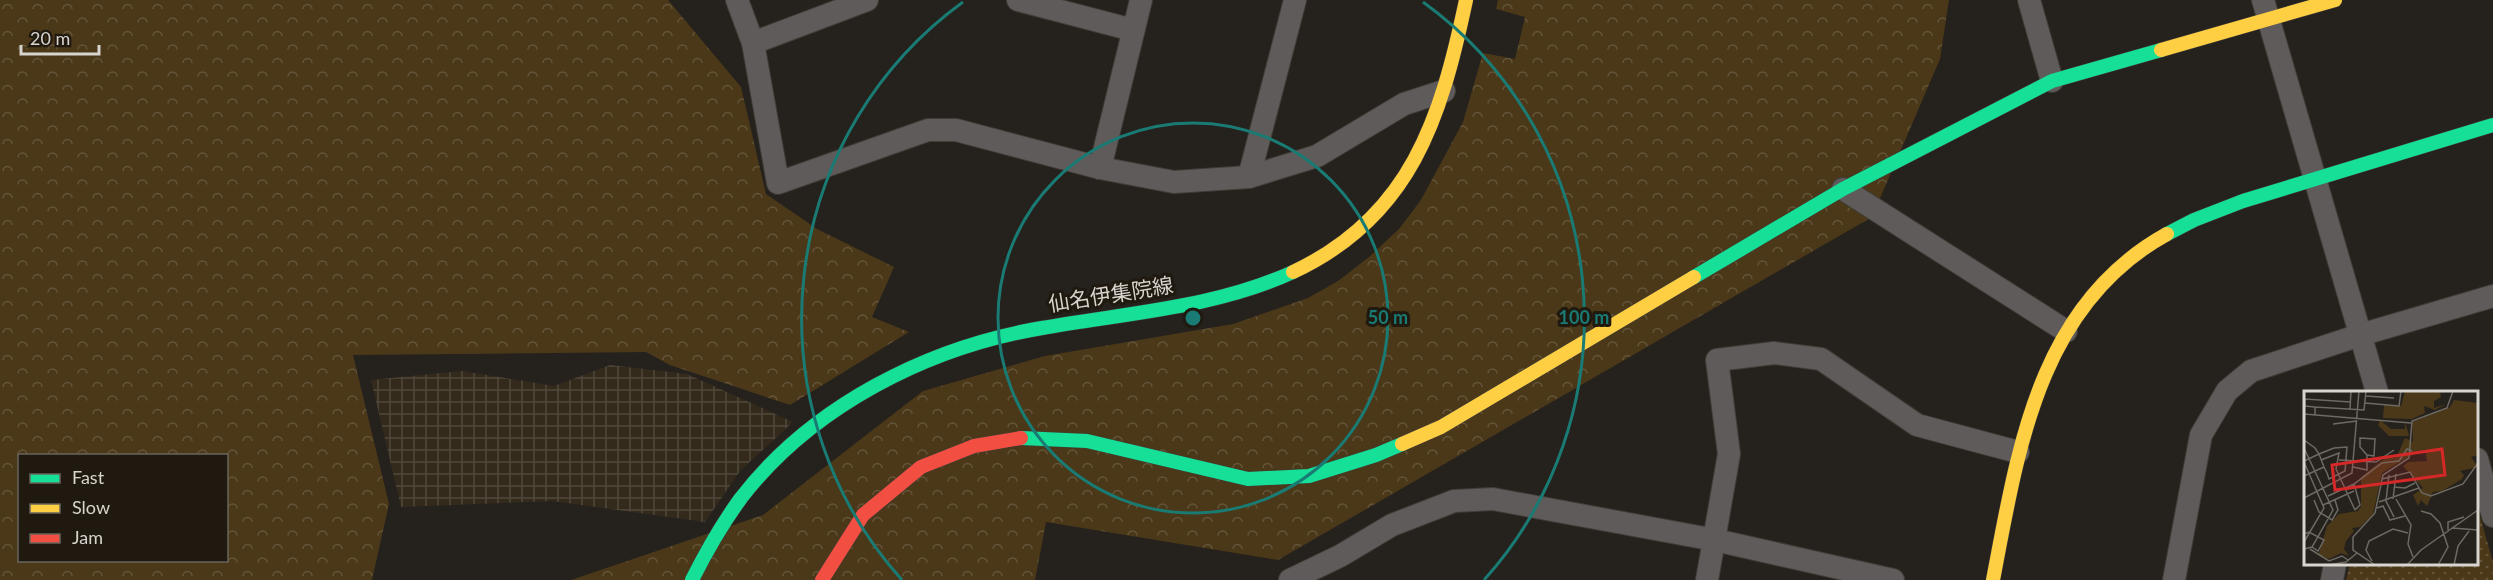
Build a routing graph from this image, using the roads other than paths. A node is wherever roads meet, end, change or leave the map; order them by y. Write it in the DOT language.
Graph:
graph roads {
  1 [pos="737,0"];
  2 [pos="867,0"];
  3 [pos="1018,0"];
  4 [pos="1141,0"];
  5 [pos="1294,0"];
  6 [pos="1466,0"];
  7 [pos="2029,0"];
  8 [pos="2335,0"];
  9 [pos="2266,10"];
  10 [pos="1133,30"];
  11 [pos="753,43"];
  12 [pos="2052,81"];
  13 [pos="1444,91"];
  14 [pos="2493,125"];
  15 [pos="1100,168"];
  16 [pos="1249,177"];
  17 [pos="2313,178"];
  18 [pos="1843,189"];
  19 [pos="2493,296"];
  20 [pos="2066,331"];
  21 [pos="2360,334"];
  22 [pos="2376,391"];
  23 [pos="2018,452"];
  24 [pos="2493,454"];
  25 [pos="2478,459"];
  26 [pos="2478,463"];
  27 [pos="2493,516"];
  28 [pos="1715,540"];
  29 [pos="2335,565"];
  30 [pos="1858,576"];
  31 [pos="692,580"];
  32 [pos="822,580"];
  33 [pos="1290,580"];
  34 [pos="1707,580"];
  35 [pos="1893,580"];
  36 [pos="1993,580"];
  37 [pos="2174,580"];
  38 [pos="2332,580"];
  1 -- 11 [label="street"];
  2 -- 11 [label="street"];
  3 -- 10 [label="street"];
  4 -- 10 [label="street"];
  5 -- 16 [label="street"];
  6 -- 13 [label="street, 仙名伊集院線"];
  7 -- 12 [label="street"];
  8 -- 9 [label="street"];
  9 -- 12 [label="street"];
  9 -- 17 [label="street"];
  10 -- 15 [label="street"];
  11 -- 15 [label="street"];
  12 -- 18 [label="street"];
  13 -- 16 [label="street"];
  13 -- 31 [label="street, 仙名伊集院線"];
  14 -- 17 [label="street"];
  15 -- 16 [label="street"];
  17 -- 20 [label="street"];
  17 -- 21 [label="street"];
  18 -- 20 [label="street"];
  18 -- 32 [label="street"];
  19 -- 21 [label="street"];
  20 -- 23 [label="street"];
  21 -- 22 [label="street"];
  21 -- 37 [label="street"];
  23 -- 28 [label="street"];
  23 -- 36 [label="street"];
  24 -- 25 [label="street"];
  26 -- 27 [label="street"];
  28 -- 30 [label="street"];
  28 -- 33 [label="street"];
  28 -- 34 [label="street"];
  29 -- 38 [label="street"];
  30 -- 35 [label="street"];
}
